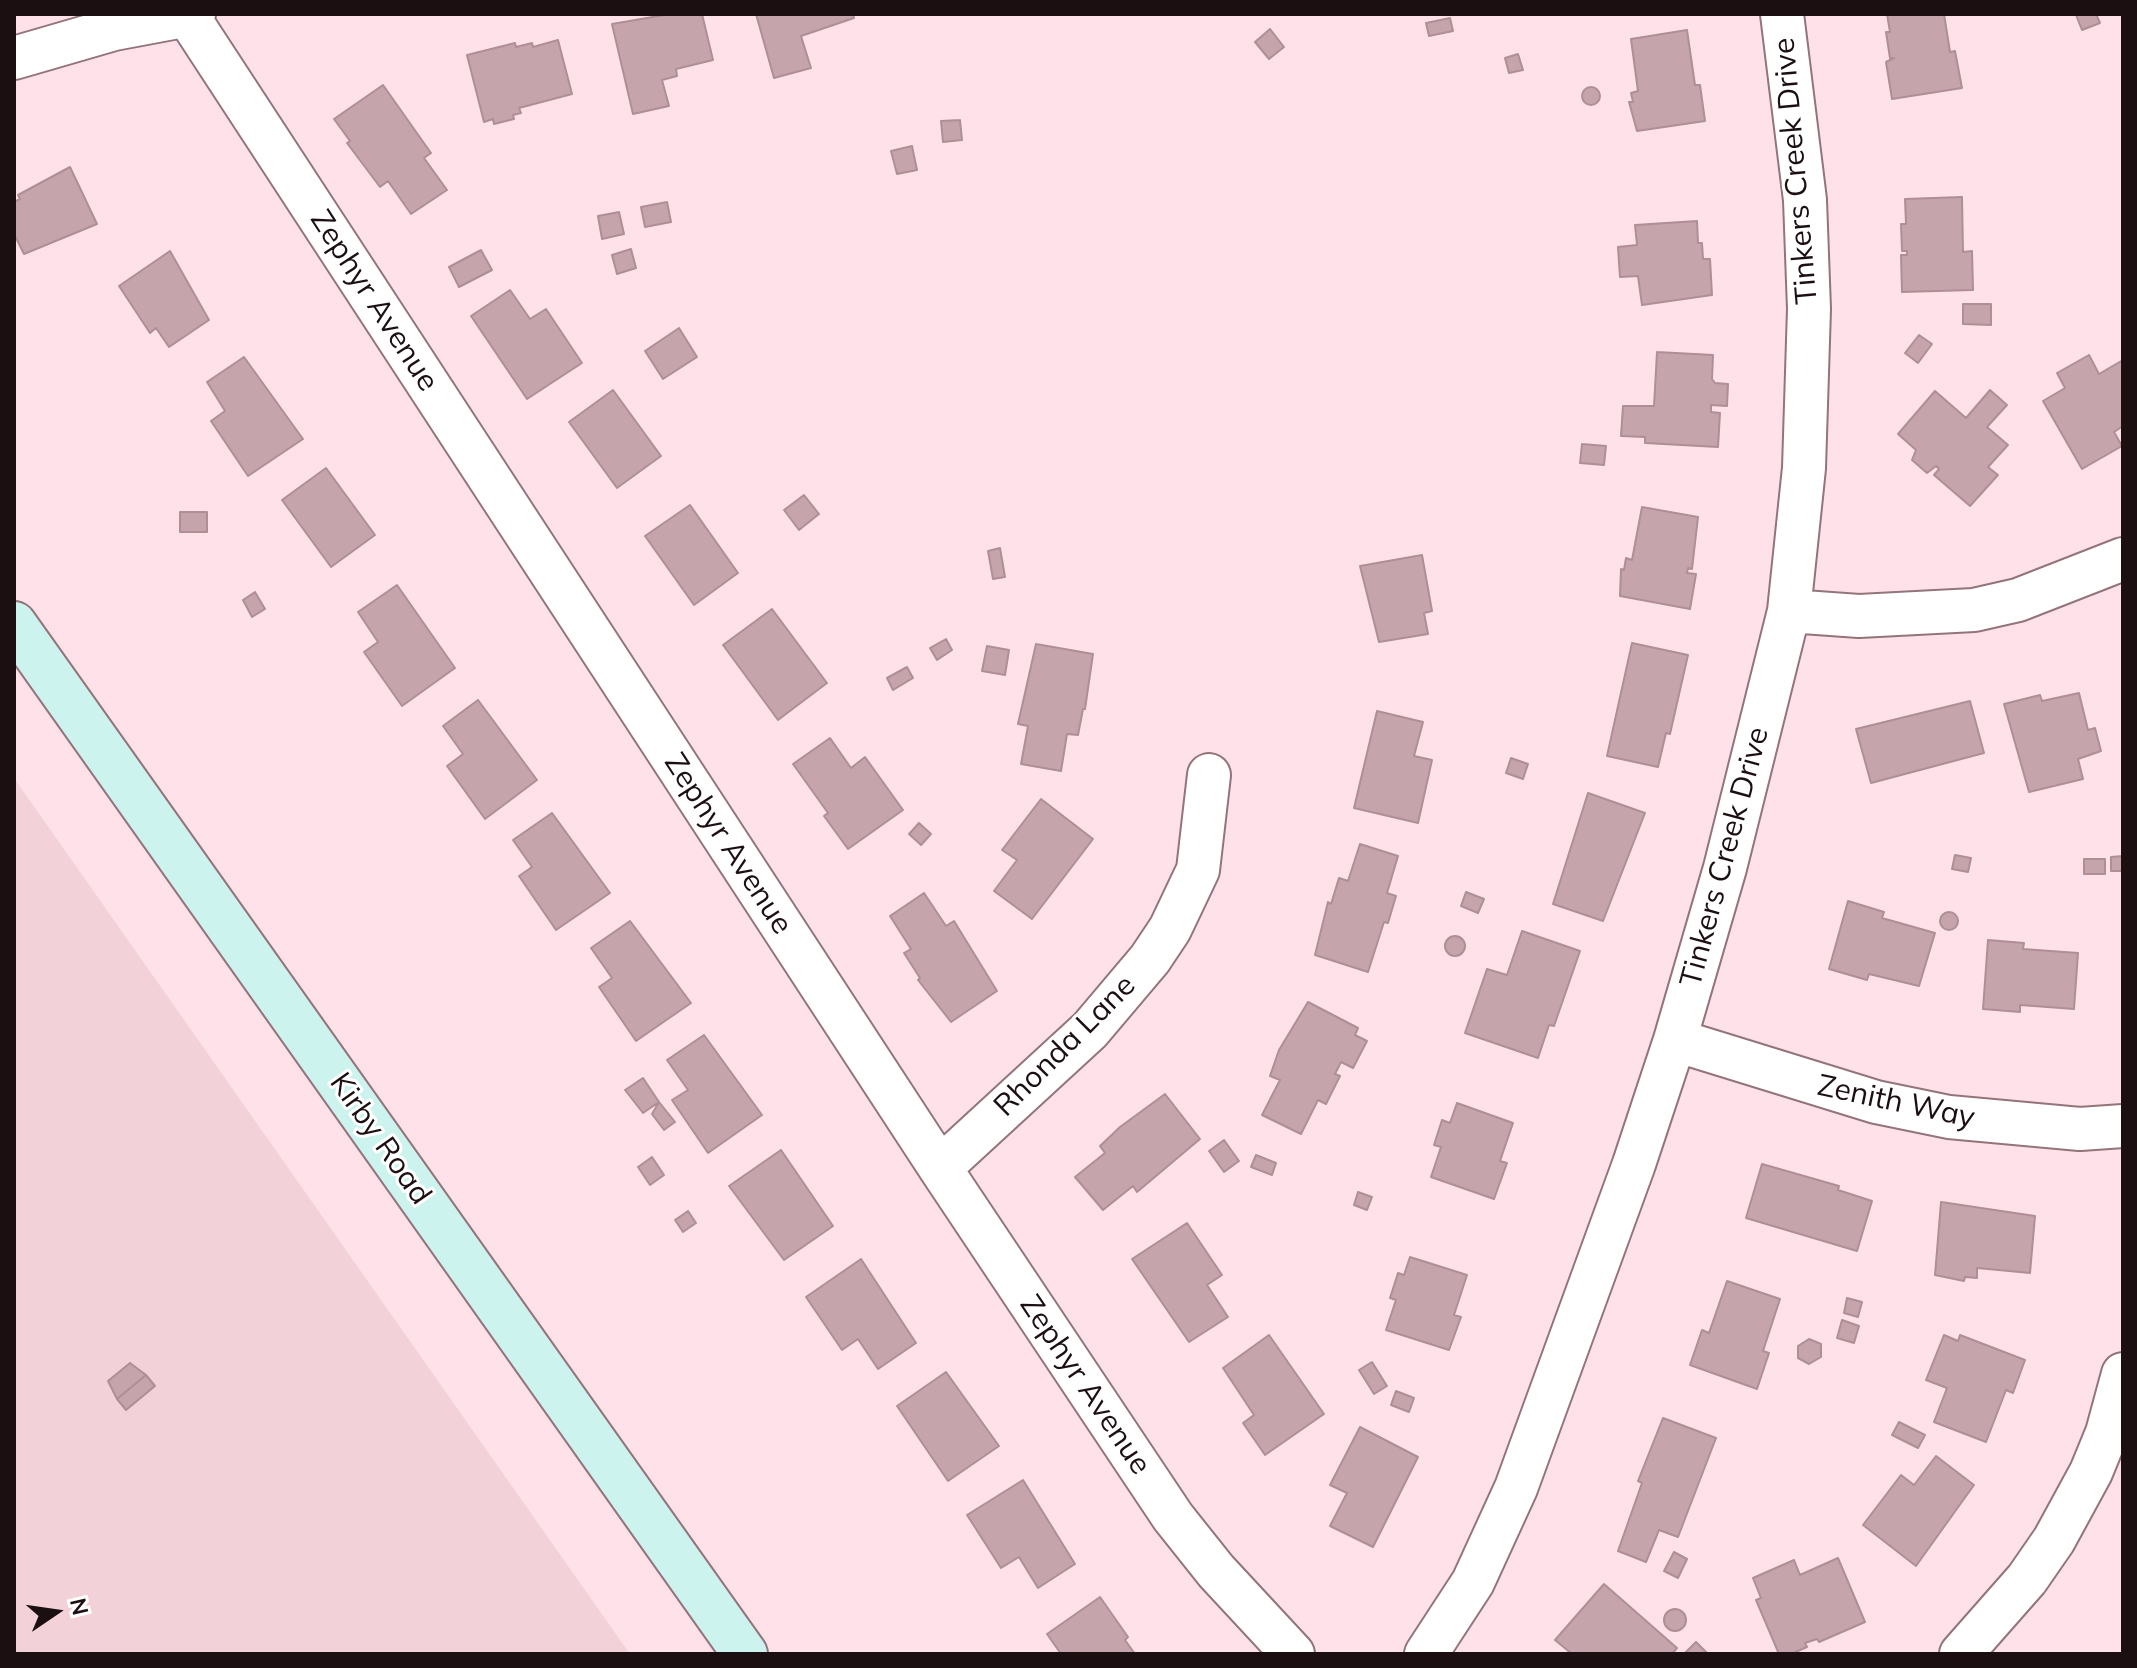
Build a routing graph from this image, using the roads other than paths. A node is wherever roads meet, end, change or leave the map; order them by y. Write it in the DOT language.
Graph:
graph roads {
  1 [pos="1782,14"];
  2 [pos="191,15"];
  3 [pos="112,22"];
  4 [pos="14,58"];
  5 [pos="2123,559"];
  6 [pos="1789,611"];
  7 [pos="14,624"];
  8 [pos="1209,775"];
  9 [pos="1675,1040"];
  10 [pos="2123,1126"];
  11 [pos="940,1168"];
  12 [pos="2123,1374"];
  13 [pos="745,1654"];
  14 [pos="1293,1654"];
  15 [pos="1426,1654"];
  16 [pos="1961,1654"];
  1 -- 6 [label="street, Tinkers Creek Drive"];
  2 -- 3 [label="street"];
  2 -- 11 [label="street, Zephyr Avenue"];
  3 -- 4 [label="street"];
  5 -- 6 [label="street"];
  6 -- 9 [label="street, Tinkers Creek Drive"];
  7 -- 13 [label="main road, Kirby Road"];
  8 -- 11 [label="street, Rhonda Lane"];
  9 -- 10 [label="street, Zenith Way"];
  9 -- 15 [label="street, Tinkers Creek Drive"];
  11 -- 14 [label="street, Zephyr Avenue"];
  12 -- 16 [label="street"];
}
